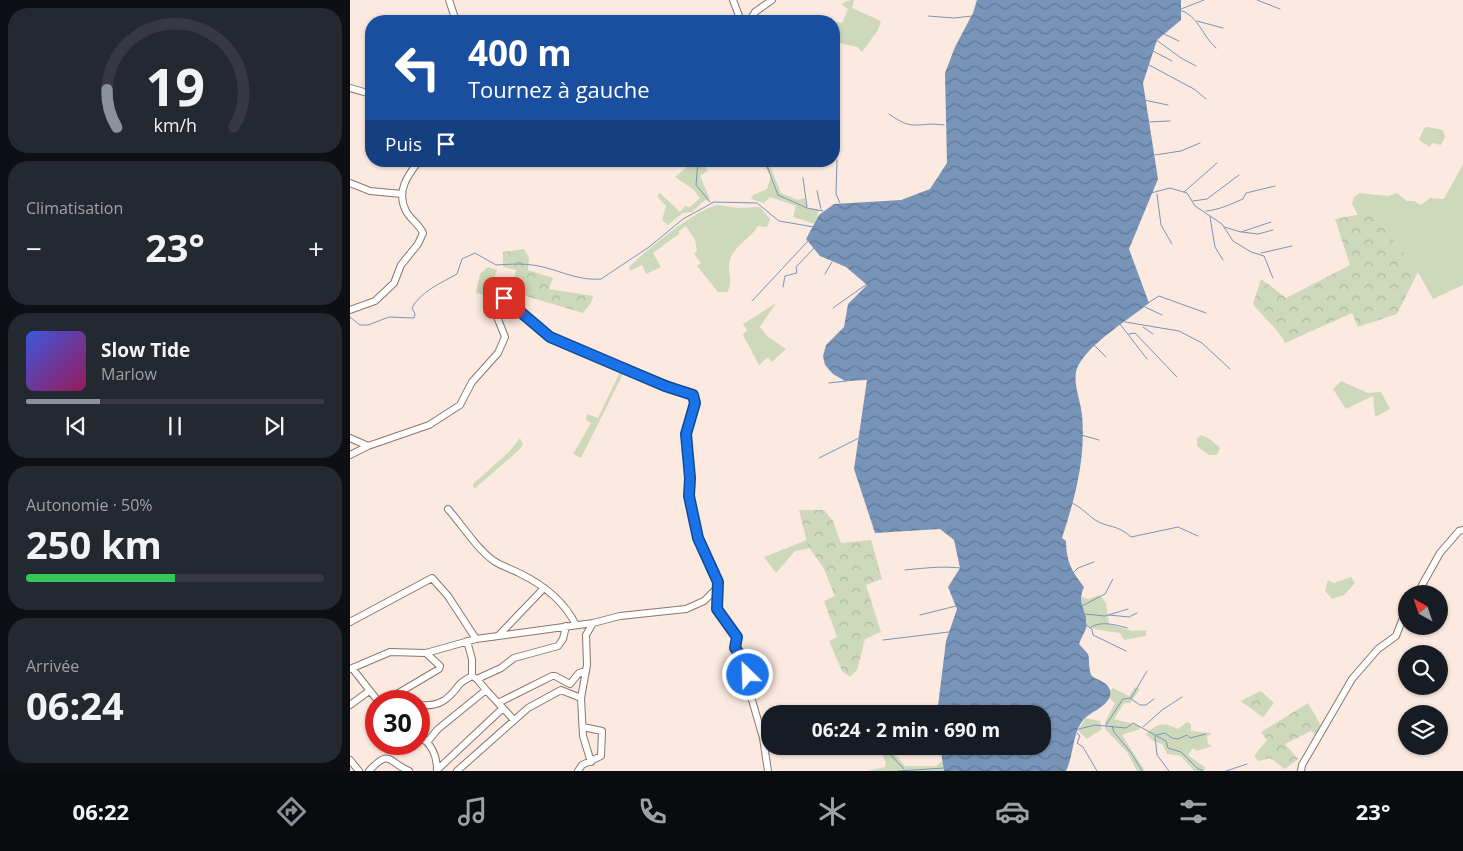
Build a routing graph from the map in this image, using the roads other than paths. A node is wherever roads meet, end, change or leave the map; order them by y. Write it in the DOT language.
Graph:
graph roads {
  1 [pos="450,0"];
  2 [pos="732,0"];
  3 [pos="772,0"];
  4 [pos="454,15"];
  5 [pos="738,15"];
  6 [pos="753,15"];
  7 [pos="350,88"];
  8 [pos="365,92"];
  9 [pos="415,167"];
  10 [pos="350,183"];
  11 [pos="402,194"];
  12 [pos="350,310"];
  13 [pos="350,438"];
  14 [pos="368,446"];
  15 [pos="350,455"];
  16 [pos="448,509"];
  17 [pos="1463,530"];
  18 [pos="1422,585"];
  19 [pos="544,588"];
  20 [pos="717,588"];
  21 [pos="350,622"];
  22 [pos="593,623"];
  23 [pos="576,624"];
  24 [pos="566,626"];
  25 [pos="1398,631"];
  26 [pos="499,635"];
  27 [pos="476,639"];
  28 [pos="467,641"];
  29 [pos="426,653"];
  30 [pos="351,669"];
  31 [pos="586,671"];
  32 [pos="475,677"];
  33 [pos="368,690"];
  34 [pos="404,690"];
  35 [pos="486,690"];
  36 [pos="365,694"];
  37 [pos="581,698"];
  38 [pos="430,704"];
  39 [pos="350,705"];
  40 [pos="500,706"];
  41 [pos="514,720"];
  42 [pos="583,727"];
  43 [pos="430,739"];
  44 [pos="430,746"];
  45 [pos="350,760"];
  46 [pos="591,762"];
  47 [pos="578,770"];
  48 [pos="359,771"];
  49 [pos="370,771"];
  50 [pos="409,771"];
  51 [pos="437,771"];
  52 [pos="457,771"];
  53 [pos="768,771"];
  54 [pos="1301,771"];
  1 -- 4 [label="street"];
  2 -- 5 [label="street"];
  3 -- 6 [label="street"];
  7 -- 8 [label="street"];
  9 -- 11 [label="street"];
  10 -- 11 [label="street"];
  11 -- 12 [label="street"];
  13 -- 14 [label="street"];
  14 -- 15 [label="street"];
  14 -- 20 [label="street"];
  16 -- 19 [label="street"];
  17 -- 18 [label="street"];
  19 -- 23 [label="street"];
  19 -- 26 [label="street"];
  20 -- 22 [label="street"];
  20 -- 53 [label="street"];
  21 -- 27 [label="street"];
  22 -- 23 [label="street"];
  22 -- 31 [label="street"];
  23 -- 24 [label="street"];
  24 -- 26 [label="street"];
  24 -- 32 [label="street"];
  25 -- 54 [label="street"];
  26 -- 27 [label="street"];
  27 -- 28 [label="street"];
  28 -- 29 [label="street"];
  28 -- 32 [label="street"];
  29 -- 30 [label="street"];
  29 -- 34 [label="street"];
  30 -- 33 [label="street"];
  31 -- 37 [label="street"];
  31 -- 40 [label="street"];
  32 -- 35 [label="street"];
  32 -- 38 [label="street"];
  35 -- 40 [label="street"];
  35 -- 43 [label="street"];
  36 -- 39 [label="street"];
  37 -- 41 [label="street"];
  37 -- 42 [label="street"];
  40 -- 41 [label="street"];
  40 -- 51 [label="street"];
  41 -- 52 [label="street"];
  42 -- 46 [label="street"];
  42 -- 46 [label="street"];
  44 -- 51 [label="street"];
  45 -- 48 [label="street"];
  46 -- 47 [label="street"];
  49 -- 50 [label="street"];
}
